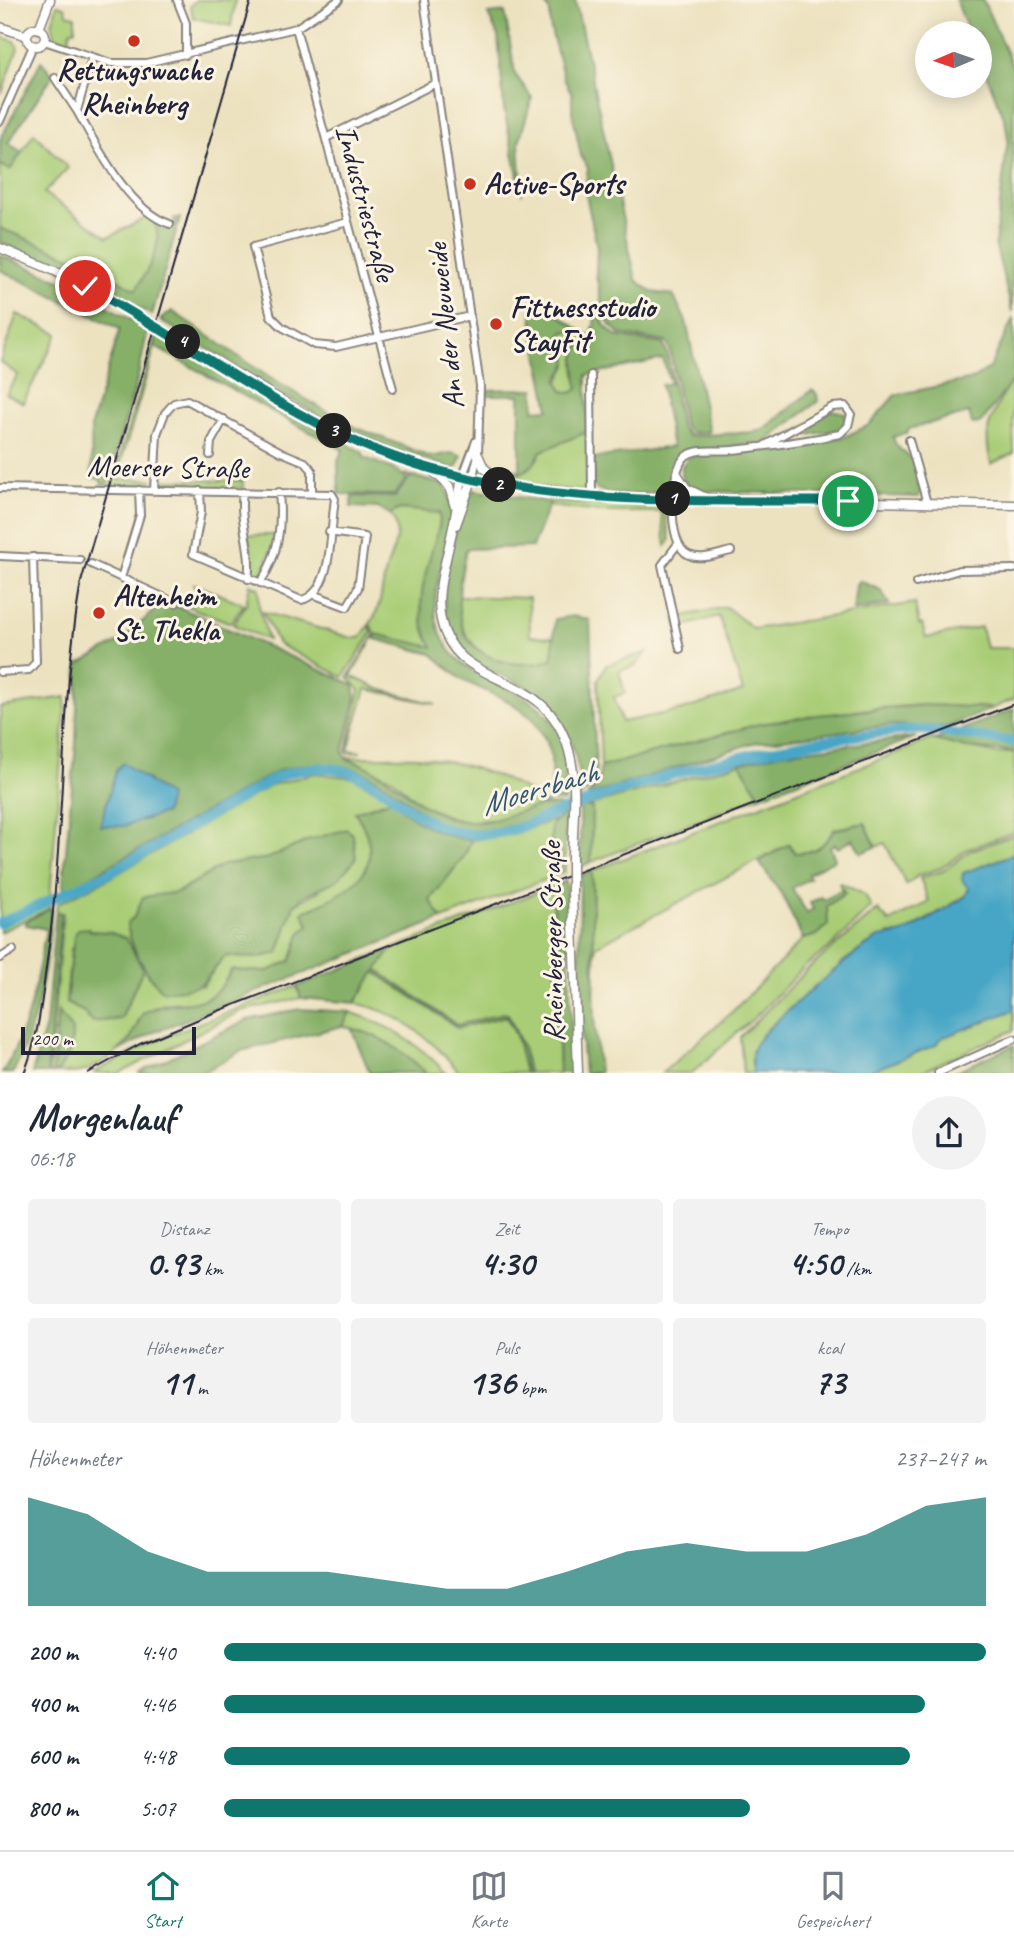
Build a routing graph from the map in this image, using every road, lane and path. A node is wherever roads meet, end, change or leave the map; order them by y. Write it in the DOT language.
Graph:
graph roads {
  1 [pos="50,0"];
  2 [pos="177,0"];
  3 [pos="339,0"];
  4 [pos="424,0"];
  5 [pos="0,27"];
  6 [pos="296,28"];
  7 [pos="39,29"];
  8 [pos="27,36"];
  9 [pos="44,41"];
  10 [pos="33,46"];
  11 [pos="186,55"];
  12 [pos="92,58"];
  13 [pos="55,78"];
  14 [pos="436,83"];
  15 [pos="77,111"];
  16 [pos="0,121"];
  17 [pos="326,138"];
  18 [pos="348,222"];
  19 [pos="170,224"];
  20 [pos="0,248"];
  21 [pos="470,316"];
  22 [pos="378,339"];
  23 [pos="591,374"];
  24 [pos="393,389"];
  25 [pos="224,419"];
  26 [pos="477,439"];
  27 [pos="909,440"];
  28 [pos="765,445"];
  29 [pos="210,455"];
  30 [pos="478,455"];
  31 [pos="432,470"];
  32 [pos="677,474"];
  33 [pos="462,478"];
  34 [pos="472,480"];
  35 [pos="506,486"];
  36 [pos="0,488"];
  37 [pos="139,489"];
  38 [pos="154,490"];
  39 [pos="200,491"];
  40 [pos="243,492"];
  41 [pos="279,492"];
  42 [pos="312,493"];
  43 [pos="592,496"];
  44 [pos="674,499"];
  45 [pos="710,499"];
  46 [pos="926,503"];
  47 [pos="1014,505"];
  48 [pos="455,511"];
  49 [pos="330,532"];
  50 [pos="451,538"];
  51 [pos="677,545"];
  52 [pos="731,551"];
  53 [pos="0,555"];
  54 [pos="33,557"];
  55 [pos="80,560"];
  56 [pos="91,564"];
  57 [pos="1014,569"];
  58 [pos="121,578"];
  59 [pos="248,579"];
  60 [pos="260,583"];
  61 [pos="916,583"];
  62 [pos="314,595"];
  63 [pos="176,603"];
  64 [pos="680,649"];
  65 [pos="0,672"];
  66 [pos="13,950"];
  67 [pos="0,958"];
  68 [pos="1014,1039"];
  69 [pos="578,1073"];
  70 [pos="938,1073"];
  1 -- 7 [label="main road"];
  2 -- 11 [label="street"];
  3 -- 6 [label="street"];
  4 -- 14 [label="street, An der Neuweide"];
  5 -- 8 [label="main road"];
  6 -- 11 [label="street"];
  6 -- 17 [label="street, Industriestraße"];
  7 -- 8 [label="main road"];
  7 -- 9 [label="main road"];
  8 -- 10 [label="main road"];
  9 -- 10 [label="main road"];
  9 -- 12 [label="street"];
  10 -- 16 [label="street"];
  11 -- 12 [label="street"];
  12 -- 15 [label="street"];
  13 -- 15 [label="street"];
  14 -- 17 [label="street"];
  14 -- 21 [label="street, An der Neuweide"];
  15 -- 19 [label="street"];
  17 -- 18 [label="street, Industriestraße"];
  18 -- 22 [label="street, Industriestraße"];
  18 -- 22 [label="street"];
  20 -- 31 [label="main road, bridge"];
  21 -- 22 [label="street"];
  21 -- 26 [label="street, An der Neuweide"];
  22 -- 24 [label="street, Industriestraße"];
  23 -- 43 [label="street"];
  25 -- 29 [label="street"];
  25 -- 38 [label="street"];
  25 -- 42 [label="street"];
  26 -- 30 [label="street, An der Neuweide"];
  26 -- 33 [label="street, An der Neuweide"];
  27 -- 46 [label="street"];
  28 -- 28 [label="street"];
  28 -- 32 [label="street"];
  30 -- 34 [label="street, An der Neuweide"];
  30 -- 35 [label="main road"];
  31 -- 33 [label="main road"];
  31 -- 48 [label="main road"];
  32 -- 44 [label="street"];
  32 -- 45 [label="main road"];
  33 -- 34 [label="main road"];
  33 -- 48 [label="main road, Rheinberger Straße"];
  34 -- 35 [label="main road"];
  34 -- 50 [label="main road, Rheinberger Straße"];
  35 -- 43 [label="main road"];
  36 -- 37 [label="street, Moerser Straße"];
  37 -- 38 [label="street, Moerser Straße"];
  37 -- 58 [label="street"];
  38 -- 39 [label="street, Moerser Straße"];
  39 -- 40 [label="street, Moerser Straße"];
  39 -- 59 [label="street"];
  40 -- 41 [label="street, Moerser Straße"];
  40 -- 59 [label="street"];
  41 -- 42 [label="street, Moerser Straße"];
  41 -- 60 [label="street"];
  42 -- 49 [label="street, Moerser Straße"];
  43 -- 44 [label="main road"];
  44 -- 45 [label="main road"];
  44 -- 51 [label="street"];
  45 -- 46 [label="main road"];
  46 -- 47 [label="main road"];
  48 -- 50 [label="main road, Rheinberger Straße"];
  49 -- 62 [label="street"];
  49 -- 62 [label="street"];
  50 -- 69 [label="main road, Rheinberger Straße, bridge"];
  51 -- 52 [label="street"];
  51 -- 64 [label="street"];
  53 -- 54 [label="street"];
  54 -- 55 [label="street"];
  54 -- 65 [label="street"];
  56 -- 58 [label="street"];
  57 -- 61 [label="street"];
  58 -- 63 [label="street"];
  59 -- 60 [label="street"];
  60 -- 62 [label="street"];
  66 -- 67 [label="street"];
  68 -- 70 [label="street"];
}
